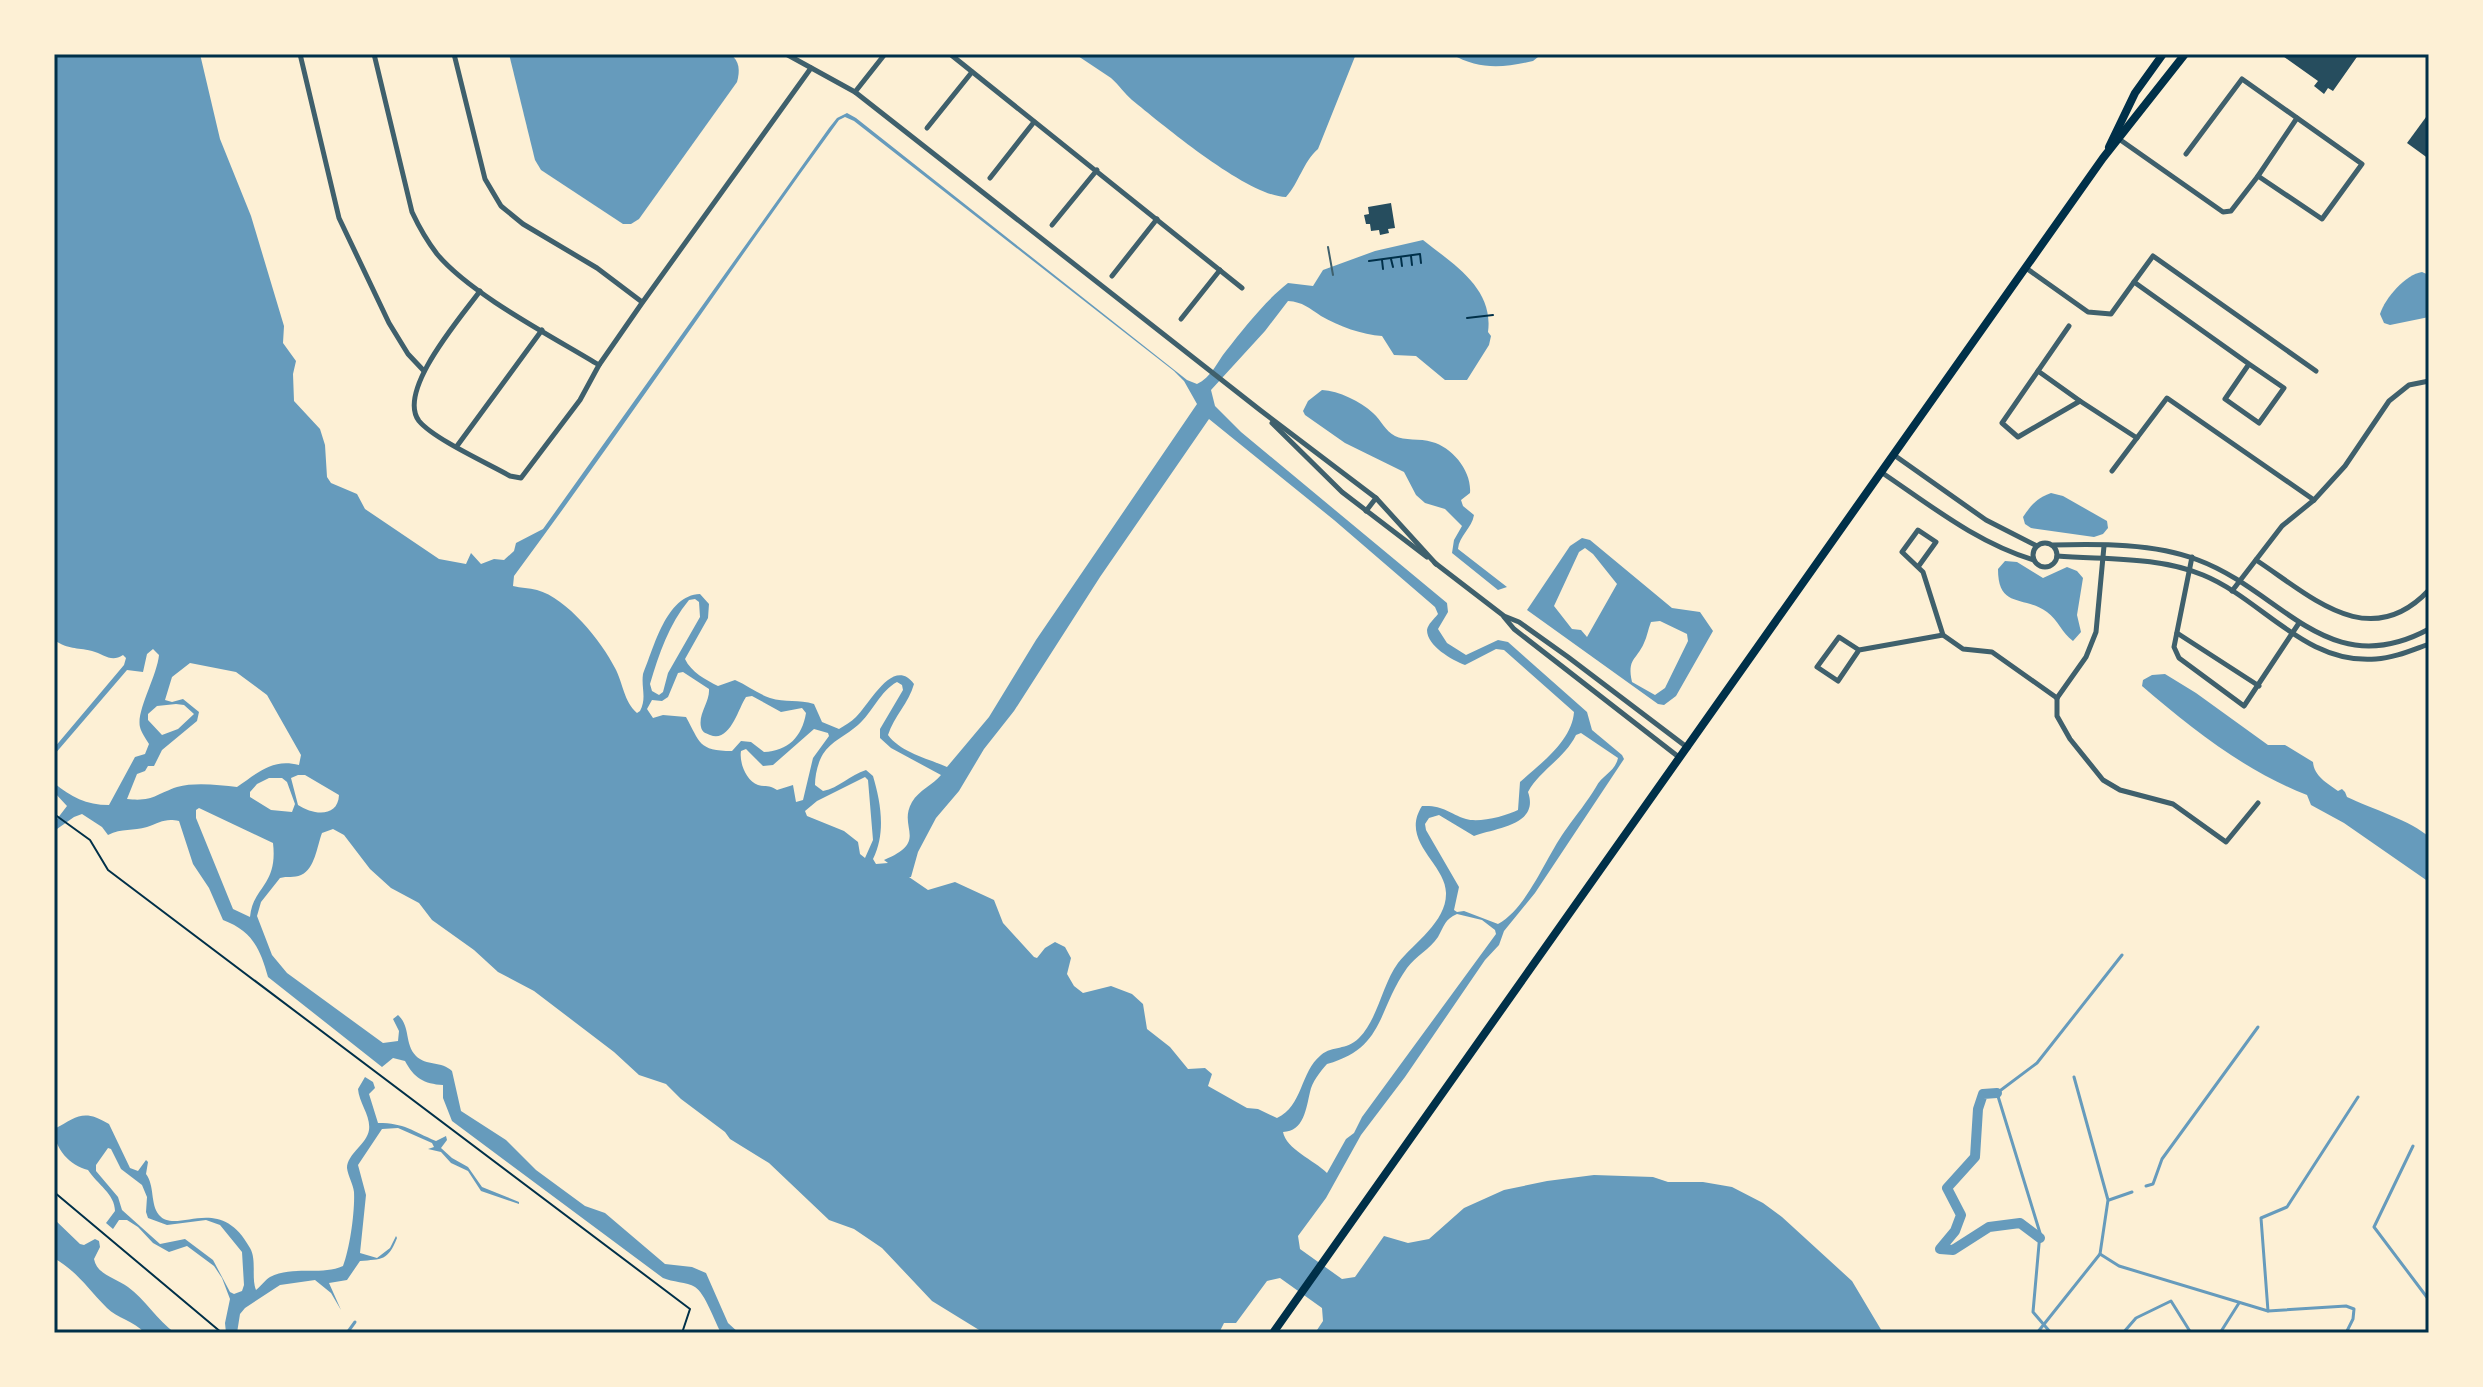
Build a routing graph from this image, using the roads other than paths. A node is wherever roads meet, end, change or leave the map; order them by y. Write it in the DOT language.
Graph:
graph roads {
  1 [pos="300,54"];
  2 [pos="374,54"];
  3 [pos="454,54"];
  4 [pos="786,54"];
  5 [pos="885,54"];
  6 [pos="950,54"];
  7 [pos="2163,54"];
  8 [pos="2185,54"];
  9 [pos="811,68"];
  10 [pos="972,72"];
  11 [pos="855,92"];
  12 [pos="2297,118"];
  13 [pos="1034,122"];
  14 [pos="927,128"];
  15 [pos="2119,139"];
  16 [pos="2186,154"];
  17 [pos="2103,158"];
  18 [pos="1097,170"];
  19 [pos="2258,176"];
  20 [pos="990,178"];
  21 [pos="1157,219"];
  22 [pos="1052,225"];
  23 [pos="1328,247"];
  24 [pos="1220,270"];
  25 [pos="2025,270"];
  26 [pos="1333,275"];
  27 [pos="1112,276"];
  28 [pos="2134,282"];
  29 [pos="1242,288"];
  30 [pos="480,291"];
  31 [pos="642,303"];
  32 [pos="1181,319"];
  33 [pos="2069,326"];
  34 [pos="542,330"];
  35 [pos="2249,364"];
  36 [pos="599,365"];
  37 [pos="424,371"];
  38 [pos="2038,371"];
  39 [pos="2316,371"];
  40 [pos="2429,381"];
  41 [pos="2080,401"];
  42 [pos="1260,410"];
  43 [pos="2137,438"];
  44 [pos="457,446"];
  45 [pos="1894,455"];
  46 [pos="2112,471"];
  47 [pos="1881,472"];
  48 [pos="1376,498"];
  49 [pos="2314,500"];
  50 [pos="1366,511"];
  51 [pos="2053,545"];
  52 [pos="2037,546"];
  53 [pos="2104,546"];
  54 [pos="2148,548"];
  55 [pos="2057,556"];
  56 [pos="2192,557"];
  57 [pos="2034,560"];
  58 [pos="2103,560"];
  59 [pos="2256,560"];
  60 [pos="2146,561"];
  61 [pos="1436,564"];
  62 [pos="1918,567"];
  63 [pos="2189,570"];
  64 [pos="2239,582"];
  65 [pos="2429,590"];
  66 [pos="2232,591"];
  67 [pos="1504,616"];
  68 [pos="2299,623"];
  69 [pos="2426,630"];
  70 [pos="2177,633"];
  71 [pos="2292,634"];
  72 [pos="1943,635"];
  73 [pos="2429,643"];
  74 [pos="1859,650"];
  75 [pos="2259,686"];
  76 [pos="2057,698"];
  77 [pos="1688,748"];
  78 [pos="1680,758"];
  79 [pos="2258,803"];
  80 [pos="1273,1333"];
  1 -- 37 [label="street"];
  2 -- 30 [label="street"];
  3 -- 31 [label="street"];
  4 -- 9 [label="street"];
  5 -- 11 [label="street"];
  6 -- 10 [label="street"];
  7 -- 17 [label="main road"];
  8 -- 15 [label="main road"];
  9 -- 11 [label="street"];
  9 -- 31 [label="street"];
  10 -- 13 [label="street"];
  10 -- 14 [label="street"];
  11 -- 42 [label="street"];
  12 -- 16 [label="street"];
  12 -- 19 [label="street"];
  12 -- 19 [label="street"];
  13 -- 18 [label="street"];
  13 -- 20 [label="street"];
  15 -- 17 [label="main road"];
  15 -- 19 [label="street"];
  17 -- 25 [label="main road"];
  18 -- 21 [label="street"];
  18 -- 22 [label="street"];
  21 -- 24 [label="street"];
  21 -- 27 [label="street"];
  23 -- 26 [label="lane"];
  24 -- 29 [label="street"];
  24 -- 32 [label="street"];
  25 -- 28 [label="street"];
  25 -- 45 [label="main road"];
  28 -- 35 [label="street"];
  28 -- 39 [label="street"];
  30 -- 34 [label="street"];
  30 -- 37 [label="street"];
  31 -- 36 [label="street"];
  33 -- 38 [label="street"];
  34 -- 36 [label="street"];
  34 -- 44 [label="street"];
  35 -- 35 [label="street"];
  36 -- 44 [label="street"];
  37 -- 44 [label="street"];
  38 -- 41 [label="street"];
  38 -- 41 [label="street"];
  40 -- 49 [label="street"];
  41 -- 43 [label="street"];
  42 -- 48 [label="street"];
  42 -- 50 [label="street"];
  43 -- 46 [label="street"];
  43 -- 49 [label="street"];
  45 -- 47 [label="main road"];
  45 -- 52 [label="street"];
  47 -- 57 [label="street"];
  47 -- 77 [label="main road"];
  48 -- 50 [label="street"];
  48 -- 61 [label="street"];
  49 -- 59 [label="street"];
  50 -- 61 [label="street"];
  51 -- 52 [label="street"];
  51 -- 53 [label="street"];
  51 -- 55 [label="street"];
  52 -- 57 [label="street"];
  53 -- 54 [label="street"];
  53 -- 58 [label="street"];
  54 -- 56 [label="street"];
  54 -- 60 [label="street"];
  55 -- 57 [label="street"];
  55 -- 58 [label="street"];
  56 -- 63 [label="street"];
  56 -- 64 [label="street"];
  58 -- 60 [label="street"];
  58 -- 76 [label="street"];
  59 -- 64 [label="street"];
  59 -- 65 [label="street"];
  60 -- 63 [label="street"];
  61 -- 67 [label="street"];
  62 -- 62 [label="street"];
  62 -- 72 [label="street"];
  63 -- 66 [label="street"];
  63 -- 70 [label="street"];
  64 -- 66 [label="street"];
  64 -- 68 [label="street"];
  66 -- 71 [label="street"];
  67 -- 77 [label="street"];
  67 -- 78 [label="street"];
  68 -- 69 [label="street"];
  68 -- 71 [label="street"];
  69 -- 73 [label="street"];
  70 -- 75 [label="street"];
  70 -- 75 [label="street"];
  71 -- 73 [label="street"];
  71 -- 75 [label="street"];
  72 -- 74 [label="street"];
  72 -- 76 [label="street"];
  74 -- 74 [label="street"];
  76 -- 79 [label="street"];
  77 -- 78 [label="main road"];
  78 -- 80 [label="main road"];
}
